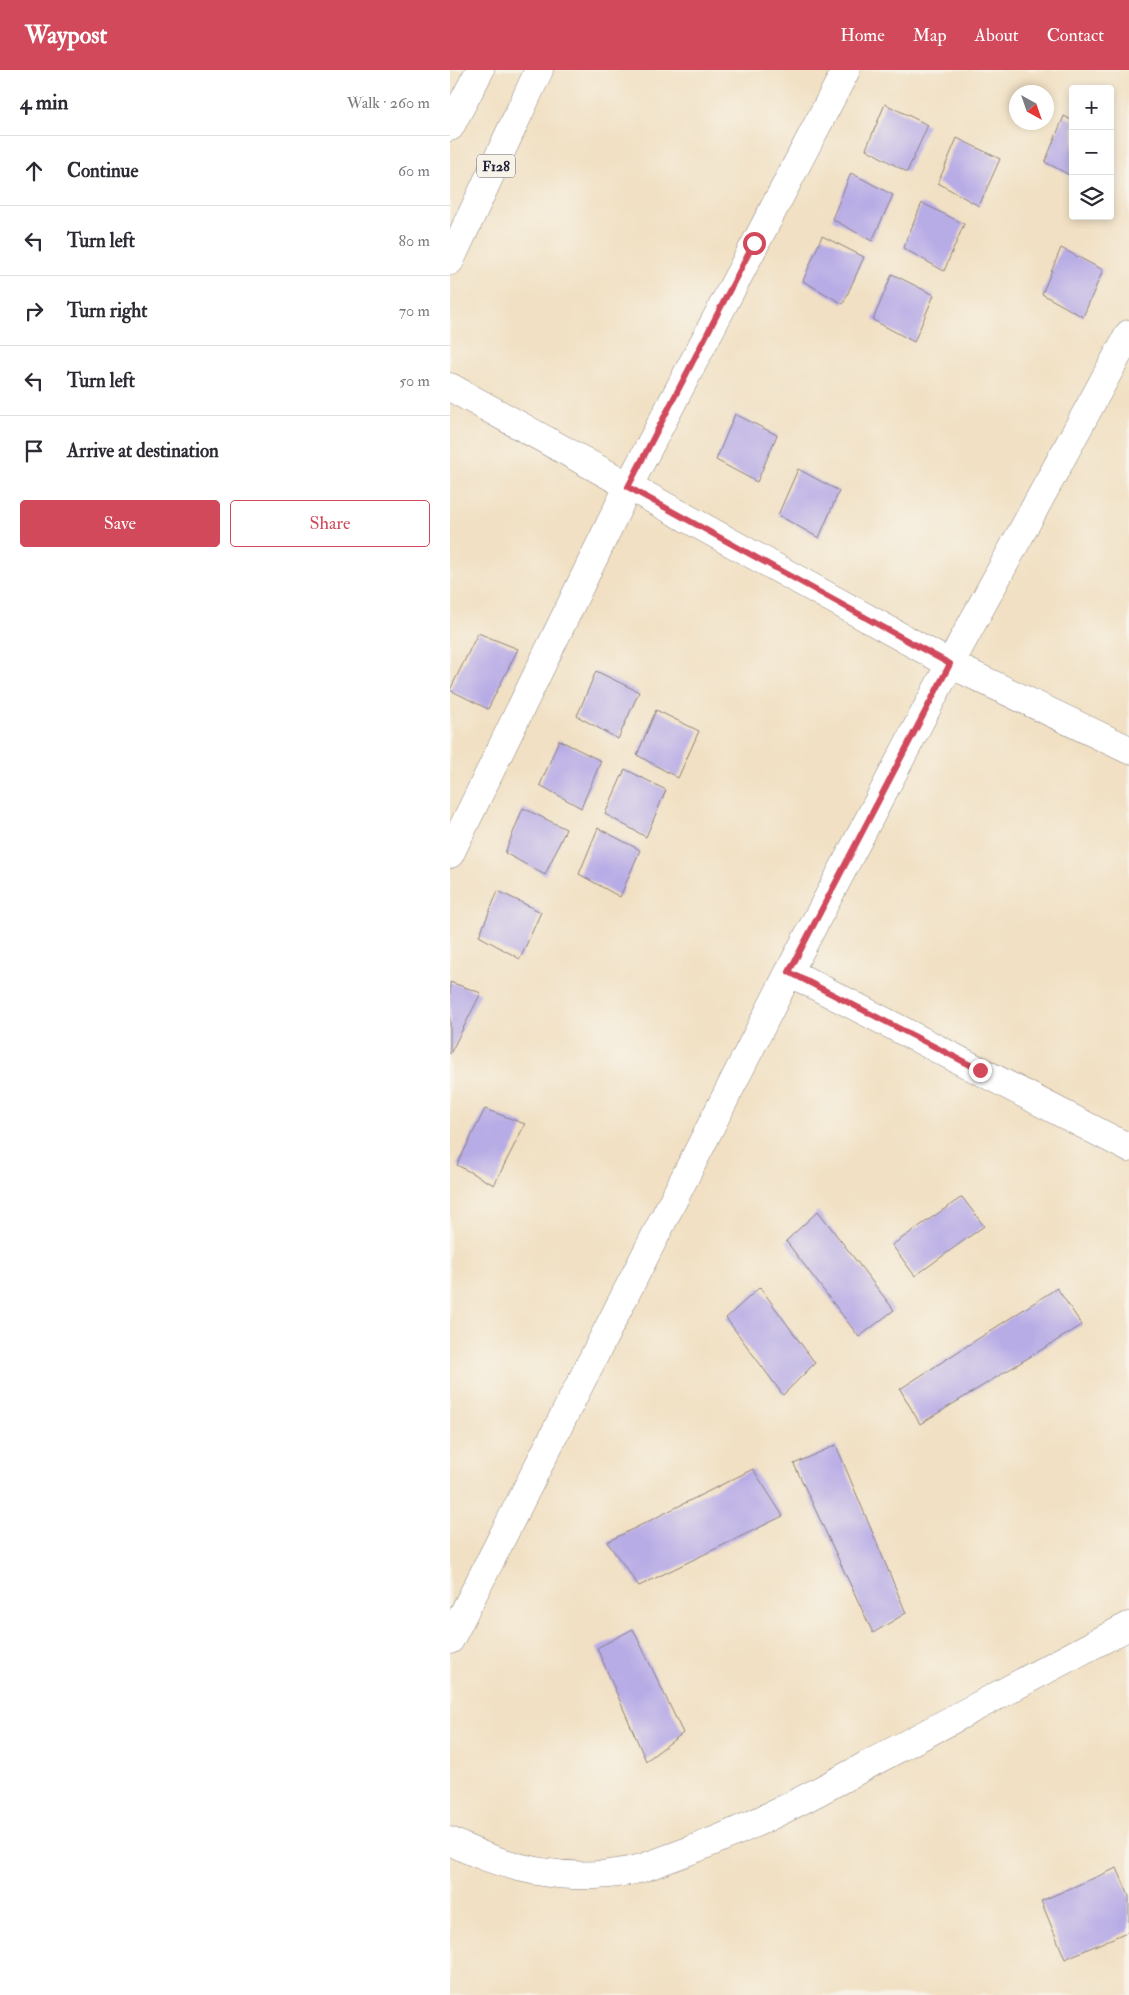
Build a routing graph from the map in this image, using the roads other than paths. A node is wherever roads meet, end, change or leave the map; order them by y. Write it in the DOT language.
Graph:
graph roads {
  1 [pos="480,70"];
  2 [pos="539,70"];
  3 [pos="846,70"];
  4 [pos="450,127"];
  5 [pos="450,261"];
  6 [pos="1129,334"];
  7 [pos="450,388"];
  8 [pos="628,487"];
  9 [pos="950,664"];
  10 [pos="1129,750"];
  11 [pos="450,854"];
  12 [pos="789,972"];
  13 [pos="1129,1148"];
  14 [pos="1129,1626"];
  15 [pos="450,1640"];
  16 [pos="450,1841"];
  1 -- 4 [label="street"];
  2 -- 5 [label="street, F128"];
  3 -- 8 [label="street"];
  6 -- 9 [label="street"];
  7 -- 8 [label="street"];
  8 -- 9 [label="street"];
  8 -- 11 [label="street"];
  9 -- 10 [label="street"];
  9 -- 12 [label="street"];
  12 -- 13 [label="street"];
  12 -- 15 [label="street"];
  14 -- 16 [label="street"];
}
